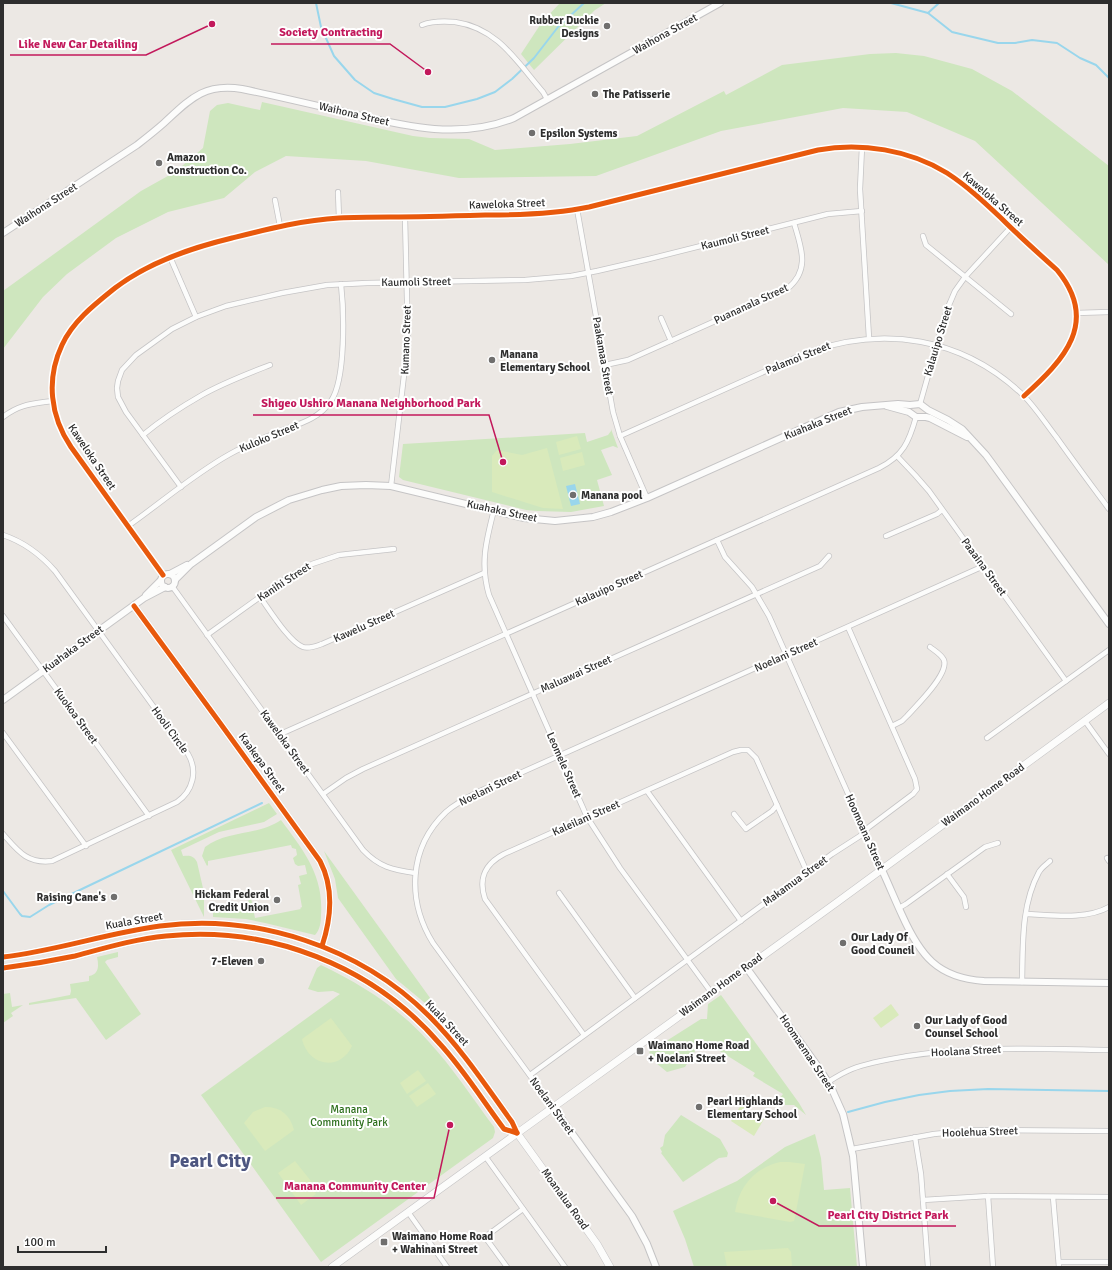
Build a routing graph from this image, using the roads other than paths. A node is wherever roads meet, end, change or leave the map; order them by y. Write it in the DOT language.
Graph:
graph roads {
  1 [pos="720,3"];
  2 [pos="422,25"];
  3 [pos="547,99"];
  4 [pos="862,147"];
  5 [pos="338,192"];
  6 [pos="275,200"];
  7 [pos="577,209"];
  8 [pos="862,211"];
  9 [pos="405,217"];
  10 [pos="339,218"];
  11 [pos="794,223"];
  12 [pos="280,226"];
  13 [pos="1011,227"];
  14 [pos="3,233"];
  15 [pos="923,236"];
  16 [pos="170,257"];
  17 [pos="588,273"];
  18 [pos="965,277"];
  19 [pos="407,282"];
  20 [pos="341,284"];
  21 [pos="1109,312"];
  22 [pos="1011,314"];
  23 [pos="1076,314"];
  24 [pos="196,316"];
  25 [pos="661,318"];
  26 [pos="869,338"];
  27 [pos="671,341"];
  28 [pos="936,346"];
  29 [pos="270,365"];
  30 [pos="605,365"];
  31 [pos="1024,396"];
  32 [pos="52,401"];
  33 [pos="886,405"];
  34 [pos="919,405"];
  35 [pos="916,416"];
  36 [pos="3,417"];
  37 [pos="143,435"];
  38 [pos="620,436"];
  39 [pos="969,438"];
  40 [pos="897,456"];
  41 [pos="391,486"];
  42 [pos="181,487"];
  43 [pos="647,498"];
  44 [pos="1109,509"];
  45 [pos="494,510"];
  46 [pos="942,510"];
  47 [pos="128,526"];
  48 [pos="3,535"];
  49 [pos="886,536"];
  50 [pos="717,540"];
  51 [pos="394,549"];
  52 [pos="829,556"];
  53 [pos="191,564"];
  54 [pos="983,566"];
  55 [pos="484,572"];
  56 [pos="170,574"];
  57 [pos="163,575"];
  58 [pos="175,580"];
  59 [pos="160,581"];
  60 [pos="172,586"];
  61 [pos="165,587"];
  62 [pos="756,594"];
  63 [pos="260,597"];
  64 [pos="144,598"];
  65 [pos="134,606"];
  66 [pos="3,616"];
  67 [pos="1109,624"];
  68 [pos="848,627"];
  69 [pos="98,631"];
  70 [pos="505,634"];
  71 [pos="207,635"];
  72 [pos="930,647"];
  73 [pos="1109,650"];
  74 [pos="786,655"];
  75 [pos="43,671"];
  76 [pos="1066,681"];
  77 [pos="532,694"];
  78 [pos="3,700"];
  79 [pos="1109,703"];
  80 [pos="1085,720"];
  81 [pos="892,726"];
  82 [pos="3,733"];
  83 [pos="280,736"];
  84 [pos="987,738"];
  85 [pos="1109,754"];
  86 [pos="560,755"];
  87 [pos="647,791"];
  88 [pos="323,794"];
  89 [pos="777,805"];
  90 [pos="734,814"];
  91 [pos="148,816"];
  92 [pos="587,817"];
  93 [pos="865,831"];
  94 [pos="3,834"];
  95 [pos="998,843"];
  96 [pos="86,846"];
  97 [pos="1050,861"];
  98 [pos="882,870"];
  99 [pos="807,872"];
  100 [pos="415,873"];
  101 [pos="947,874"];
  102 [pos="559,893"];
  103 [pos="966,907"];
  104 [pos="1109,907"];
  105 [pos="899,908"];
  106 [pos="1026,914"];
  107 [pos="741,921"];
  108 [pos="209,924"];
  109 [pos="208,934"];
  110 [pos="322,946"];
  111 [pos="3,956"];
  112 [pos="318,957"];
  113 [pos="688,960"];
  114 [pos="746,967"];
  115 [pos="3,968"];
  116 [pos="1022,982"];
  117 [pos="1109,983"];
  118 [pos="711,992"];
  119 [pos="635,998"];
  120 [pos="584,1035"];
  121 [pos="1109,1050"];
  122 [pos="530,1075"];
  123 [pos="828,1082"];
  124 [pos="553,1107"];
  125 [pos="1109,1131"];
  126 [pos="517,1133"];
  127 [pos="915,1138"];
  128 [pos="852,1149"];
  129 [pos="485,1156"];
  130 [pos="988,1196"];
  131 [pos="1053,1196"];
  132 [pos="1109,1197"];
  133 [pos="923,1200"];
  134 [pos="523,1209"];
  135 [pos="408,1212"];
  136 [pos="1109,1262"];
  137 [pos="1059,1264"];
  138 [pos="332,1267"];
  139 [pos="447,1267"];
  140 [pos="507,1267"];
  141 [pos="564,1267"];
  142 [pos="610,1267"];
  143 [pos="656,1267"];
  144 [pos="863,1267"];
  145 [pos="928,1267"];
  146 [pos="993,1267"];
  1 -- 3 [label="street, Waihona Street"];
  2 -- 3 [label="street"];
  3 -- 14 [label="street, Waihona Street"];
  4 -- 7 [label="street, Kaweloka Street"];
  4 -- 8 [label="street"];
  4 -- 13 [label="street, Kaweloka Street"];
  5 -- 10 [label="street"];
  6 -- 12 [label="street"];
  7 -- 9 [label="street, Kaweloka Street"];
  7 -- 17 [label="street, Paakamaa Street"];
  8 -- 11 [label="street, Kaumoli Street"];
  8 -- 26 [label="street"];
  9 -- 10 [label="street, Kaweloka Street"];
  9 -- 19 [label="street, Kumano Street"];
  10 -- 12 [label="street, Kaweloka Street"];
  11 -- 17 [label="street, Kaumoli Street"];
  11 -- 27 [label="street, Puananala Street"];
  12 -- 16 [label="street, Kaweloka Street"];
  13 -- 18 [label="street, Kalauipo Street"];
  13 -- 23 [label="street, Kaweloka Street"];
  15 -- 18 [label="street"];
  16 -- 24 [label="street"];
  16 -- 32 [label="street, Kaweloka Street"];
  17 -- 19 [label="street, Kaumoli Street"];
  17 -- 30 [label="street, Paakamaa Street"];
  18 -- 22 [label="street"];
  18 -- 28 [label="street, Kalauipo Street"];
  19 -- 20 [label="street, Kaumoli Street"];
  19 -- 41 [label="street, Kumano Street"];
  20 -- 24 [label="street, Kaumoli Street"];
  20 -- 42 [label="street, Kuloko Street"];
  21 -- 23 [label="street"];
  23 -- 31 [label="street, Kaweloka Street"];
  24 -- 37 [label="street, Kaumoli Street"];
  25 -- 27 [label="street"];
  26 -- 28 [label="street, Palamoi Street"];
  26 -- 38 [label="street, Palamoi Street"];
  27 -- 30 [label="street, Puananala Street"];
  28 -- 31 [label="street, Palamoi Street"];
  28 -- 34 [label="street, Kalauipo Street"];
  29 -- 37 [label="street"];
  30 -- 38 [label="street, Paakamaa Street"];
  31 -- 44 [label="street, Palamoi Street"];
  32 -- 36 [label="street"];
  32 -- 47 [label="street, Kaweloka Street"];
  33 -- 34 [label="street, Kuahaka Street"];
  33 -- 35 [label="street, Kuahaka Street"];
  33 -- 43 [label="street, Kuahaka Street"];
  34 -- 35 [label="street"];
  34 -- 35 [label="street"];
  34 -- 39 [label="street, Kuahaka Street"];
  35 -- 39 [label="street, Kuahaka Street"];
  35 -- 40 [label="street, Kalauipo Street"];
  37 -- 42 [label="street, Kaumoli Street"];
  38 -- 43 [label="street, Paakamaa Street"];
  39 -- 67 [label="street, Kuahaka Street"];
  40 -- 46 [label="street, Paaaina Street"];
  40 -- 50 [label="street, Kalauipo Street"];
  41 -- 45 [label="street, Kuahaka Street"];
  41 -- 53 [label="street, Kuahaka Street"];
  42 -- 47 [label="street, Kuloko Street"];
  43 -- 45 [label="street, Kuahaka Street"];
  45 -- 55 [label="street, Leomele Street"];
  46 -- 49 [label="street"];
  46 -- 54 [label="street, Paaaina Street"];
  47 -- 57 [label="street, Kaweloka Street"];
  48 -- 69 [label="street, Hooli Circle"];
  50 -- 62 [label="street, Hoomoana Street"];
  50 -- 70 [label="street, Kalauipo Street"];
  51 -- 63 [label="street, Kanihi Street"];
  52 -- 62 [label="street, Maluawai Street"];
  53 -- 56 [label="street, Kuahaka Street"];
  53 -- 58 [label="street, Kuahaka Street"];
  54 -- 68 [label="street, Noelani Street"];
  54 -- 76 [label="street, Paaaina Street"];
  55 -- 63 [label="street, Kawelu Street"];
  55 -- 70 [label="street, Leomele Street"];
  56 -- 57 [label="street"];
  56 -- 58 [label="street"];
  57 -- 59 [label="street"];
  58 -- 60 [label="street"];
  59 -- 61 [label="street"];
  59 -- 64 [label="street, Kuahaka Street"];
  60 -- 61 [label="street"];
  60 -- 71 [label="street, Kaweloka Street"];
  61 -- 64 [label="street, Kuahaka Street"];
  62 -- 74 [label="street, Hoomoana Street"];
  62 -- 77 [label="street, Maluawai Street"];
  63 -- 71 [label="street, Kanihi Street"];
  64 -- 65 [label="street, Kuahaka Street"];
  65 -- 69 [label="street, Kuahaka Street"];
  65 -- 110 [label="street, Kaakepa Street"];
  66 -- 75 [label="street, Kuokoa Street"];
  68 -- 74 [label="street, Noelani Street"];
  68 -- 81 [label="street, Makamua Street"];
  69 -- 75 [label="street, Kuahaka Street"];
  69 -- 91 [label="street, Hooli Circle"];
  70 -- 77 [label="street, Leomele Street"];
  70 -- 83 [label="street, Kalauipo Street"];
  71 -- 83 [label="street, Kaweloka Street"];
  72 -- 81 [label="street"];
  73 -- 76 [label="street"];
  74 -- 86 [label="street, Noelani Street"];
  74 -- 93 [label="street, Hoomoana Street"];
  75 -- 78 [label="street, Kuahaka Street"];
  75 -- 91 [label="street, Kuokoa Street"];
  76 -- 84 [label="street"];
  77 -- 86 [label="street, Leomele Street"];
  77 -- 88 [label="street, Maluawai Street"];
  79 -- 80 [label="main road, Waimano Home Road"];
  80 -- 85 [label="street"];
  80 -- 98 [label="main road, Waimano Home Road"];
  81 -- 93 [label="street, Makamua Street"];
  82 -- 96 [label="street"];
  83 -- 88 [label="street, Kaweloka Street"];
  86 -- 92 [label="street, Leomele Street"];
  86 -- 100 [label="street, Noelani Street"];
  87 -- 89 [label="street, Kaleilani Street"];
  87 -- 92 [label="street, Kaleilani Street"];
  87 -- 107 [label="street"];
  88 -- 100 [label="street, Kaweloka Street"];
  89 -- 90 [label="street"];
  89 -- 99 [label="street, Kaleilani Street"];
  91 -- 96 [label="street, Hooli Circle"];
  92 -- 113 [label="street, Leomele Street"];
  92 -- 120 [label="street, Kaleilani Street"];
  93 -- 98 [label="street, Hoomoana Street"];
  93 -- 99 [label="street, Makamua Street"];
  94 -- 96 [label="street, Hooli Circle"];
  95 -- 101 [label="street"];
  97 -- 106 [label="street"];
  98 -- 105 [label="street, Hoomoana Street"];
  98 -- 114 [label="main road, Waimano Home Road"];
  99 -- 107 [label="street, Makamua Street"];
  100 -- 122 [label="street, Noelani Street"];
  101 -- 103 [label="street"];
  101 -- 105 [label="street"];
  102 -- 119 [label="street"];
  104 -- 106 [label="street"];
  105 -- 116 [label="street, Hoomoana Street"];
  106 -- 116 [label="street"];
  107 -- 113 [label="street, Makamua Street"];
  108 -- 109 [label="main road"];
  108 -- 110 [label="main road, Kuala Street"];
  108 -- 111 [label="main road, Kuala Street"];
  109 -- 112 [label="main road, Kuala Street"];
  109 -- 115 [label="main road, Kuala Street"];
  110 -- 112 [label="main road"];
  110 -- 126 [label="main road, Kuala Street"];
  112 -- 126 [label="main road, Kuala Street"];
  113 -- 118 [label="street, Leomele Street"];
  113 -- 119 [label="street, Makamua Street"];
  114 -- 118 [label="main road, Waimano Home Road"];
  114 -- 123 [label="street, Hoomaemae Street"];
  116 -- 117 [label="street, Hoomoana Street"];
  118 -- 124 [label="main road, Waimano Home Road"];
  119 -- 120 [label="street, Makamua Street"];
  120 -- 122 [label="street, Makamua Street"];
  121 -- 123 [label="street, Hoolana Street"];
  122 -- 124 [label="street, Noelani Street"];
  123 -- 128 [label="street, Hoomaemae Street"];
  124 -- 126 [label="main road, Waimano Home Road"];
  124 -- 143 [label="street, Noelani Street"];
  125 -- 127 [label="street, Hoolehua Street"];
  126 -- 129 [label="main road, Waimano Home Road"];
  126 -- 142 [label="main road, Moanalua Road"];
  127 -- 128 [label="street, Hoolehua Street"];
  127 -- 133 [label="street"];
  128 -- 144 [label="street, Hoomaemae Street"];
  129 -- 134 [label="street"];
  129 -- 135 [label="main road, Waimano Home Road"];
  130 -- 131 [label="street"];
  130 -- 133 [label="street"];
  130 -- 146 [label="street"];
  131 -- 132 [label="street"];
  131 -- 137 [label="street"];
  133 -- 145 [label="street"];
  134 -- 140 [label="street"];
  134 -- 141 [label="street"];
  135 -- 138 [label="main road, Waimano Home Road"];
  135 -- 139 [label="street"];
  136 -- 137 [label="street"];
}
